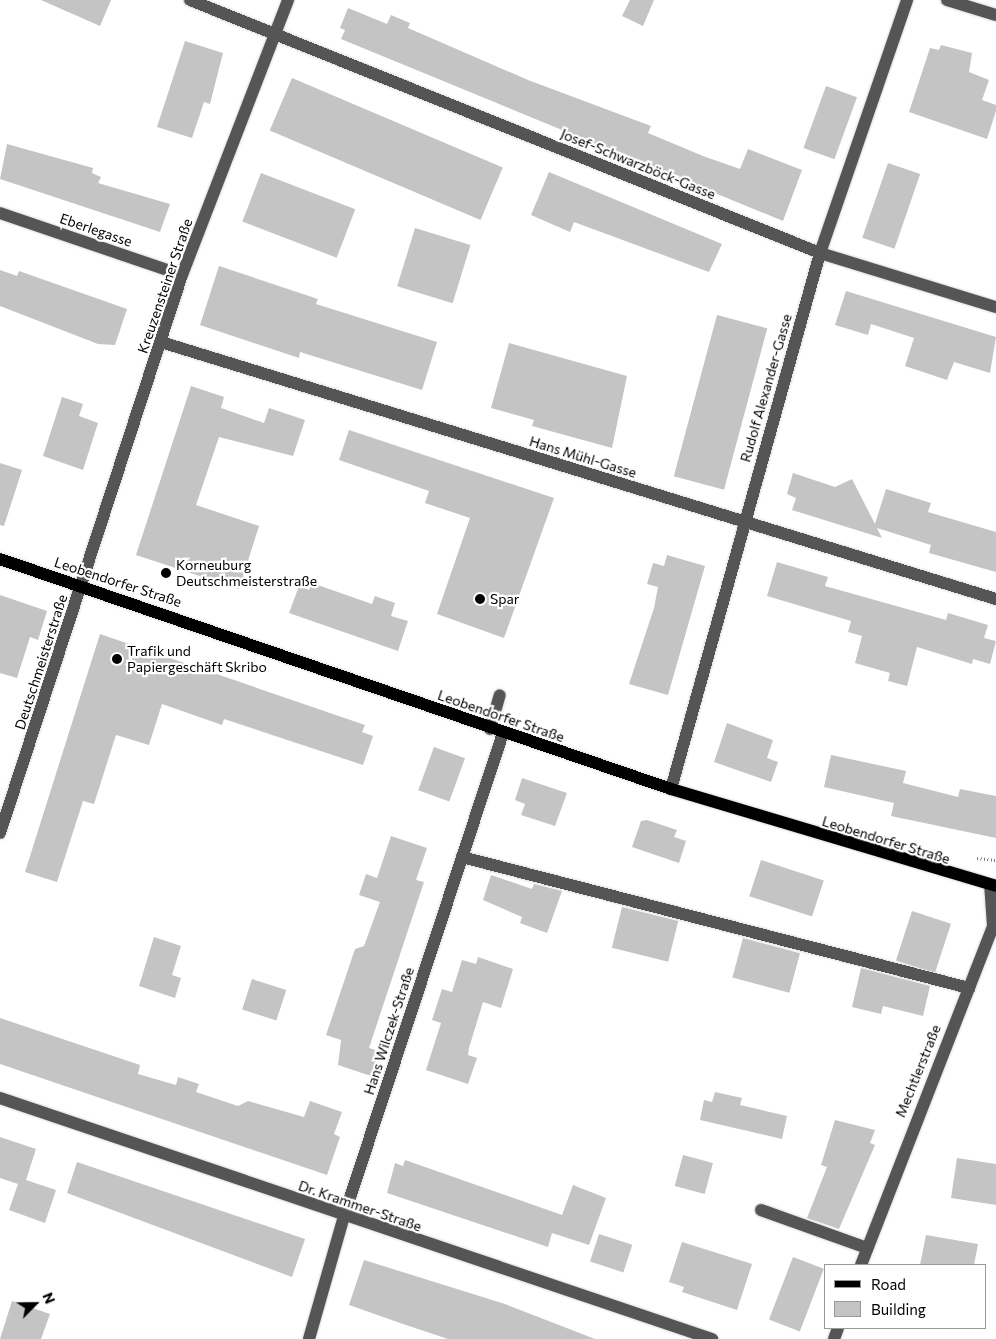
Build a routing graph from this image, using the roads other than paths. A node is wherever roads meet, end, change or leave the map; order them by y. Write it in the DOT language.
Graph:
graph roads {
  1 [pos="190,0"];
  2 [pos="288,0"];
  3 [pos="907,0"];
  4 [pos="948,0"];
  5 [pos="996,15"];
  6 [pos="274,35"];
  7 [pos="0,214"];
  8 [pos="820,253"];
  9 [pos="182,275"];
  10 [pos="996,307"];
  11 [pos="161,342"];
  12 [pos="743,523"];
  13 [pos="0,559"];
  14 [pos="82,587"];
  15 [pos="996,598"];
  16 [pos="500,695"];
  17 [pos="490,729"];
  18 [pos="503,733"];
  19 [pos="671,789"];
  20 [pos="0,833"];
  21 [pos="462,857"];
  22 [pos="993,887"];
  23 [pos="969,988"];
  24 [pos="0,1098"];
  25 [pos="761,1210"];
  26 [pos="344,1216"];
  27 [pos="867,1248"];
  28 [pos="860,1264"];
  29 [pos="309,1339"];
  30 [pos="712,1339"];
  1 -- 6 [label="street, Josef-Schwarzböck-Gasse"];
  2 -- 6 [label="street, Kreuzensteiner Straße"];
  3 -- 8 [label="street, Rudolf Alexander-Gasse"];
  4 -- 5 [label="street"];
  6 -- 8 [label="street, Josef-Schwarzböck-Gasse"];
  6 -- 9 [label="street, Kreuzensteiner Straße"];
  7 -- 9 [label="street, Eberlegasse"];
  8 -- 10 [label="street, Josef-Schwarzböck-Gasse"];
  8 -- 12 [label="street, Rudolf Alexander-Gasse"];
  9 -- 11 [label="street, Kreuzensteiner Straße"];
  11 -- 12 [label="street, Hans Mühl-Gasse"];
  11 -- 14 [label="street, Kreuzensteiner Straße"];
  12 -- 15 [label="street, Hans Mühl-Gasse"];
  12 -- 19 [label="street, Rudolf Alexander-Gasse"];
  13 -- 14 [label="main road, Leobendorfer Straße"];
  14 -- 17 [label="main road, Leobendorfer Straße"];
  14 -- 20 [label="street, Deutschmeisterstraße"];
  16 -- 17 [label="street"];
  17 -- 18 [label="main road, Leobendorfer Straße"];
  18 -- 19 [label="main road, Leobendorfer Straße"];
  18 -- 21 [label="street, Hans Wilczek-Straße"];
  19 -- 22 [label="main road, Leobendorfer Straße"];
  21 -- 23 [label="street"];
  21 -- 26 [label="street, Hans Wilczek-Straße"];
  22 -- 23 [label="street, Mechtlerstraße"];
  23 -- 27 [label="street, Mechtlerstraße"];
  24 -- 26 [label="street, Dr. Krammer-Straße"];
  25 -- 27 [label="street"];
  26 -- 29 [label="street, Hans Wilczek-Straße"];
  26 -- 30 [label="street, Dr. Krammer-Straße"];
  27 -- 28 [label="street, Mechtlerstraße"];
}
